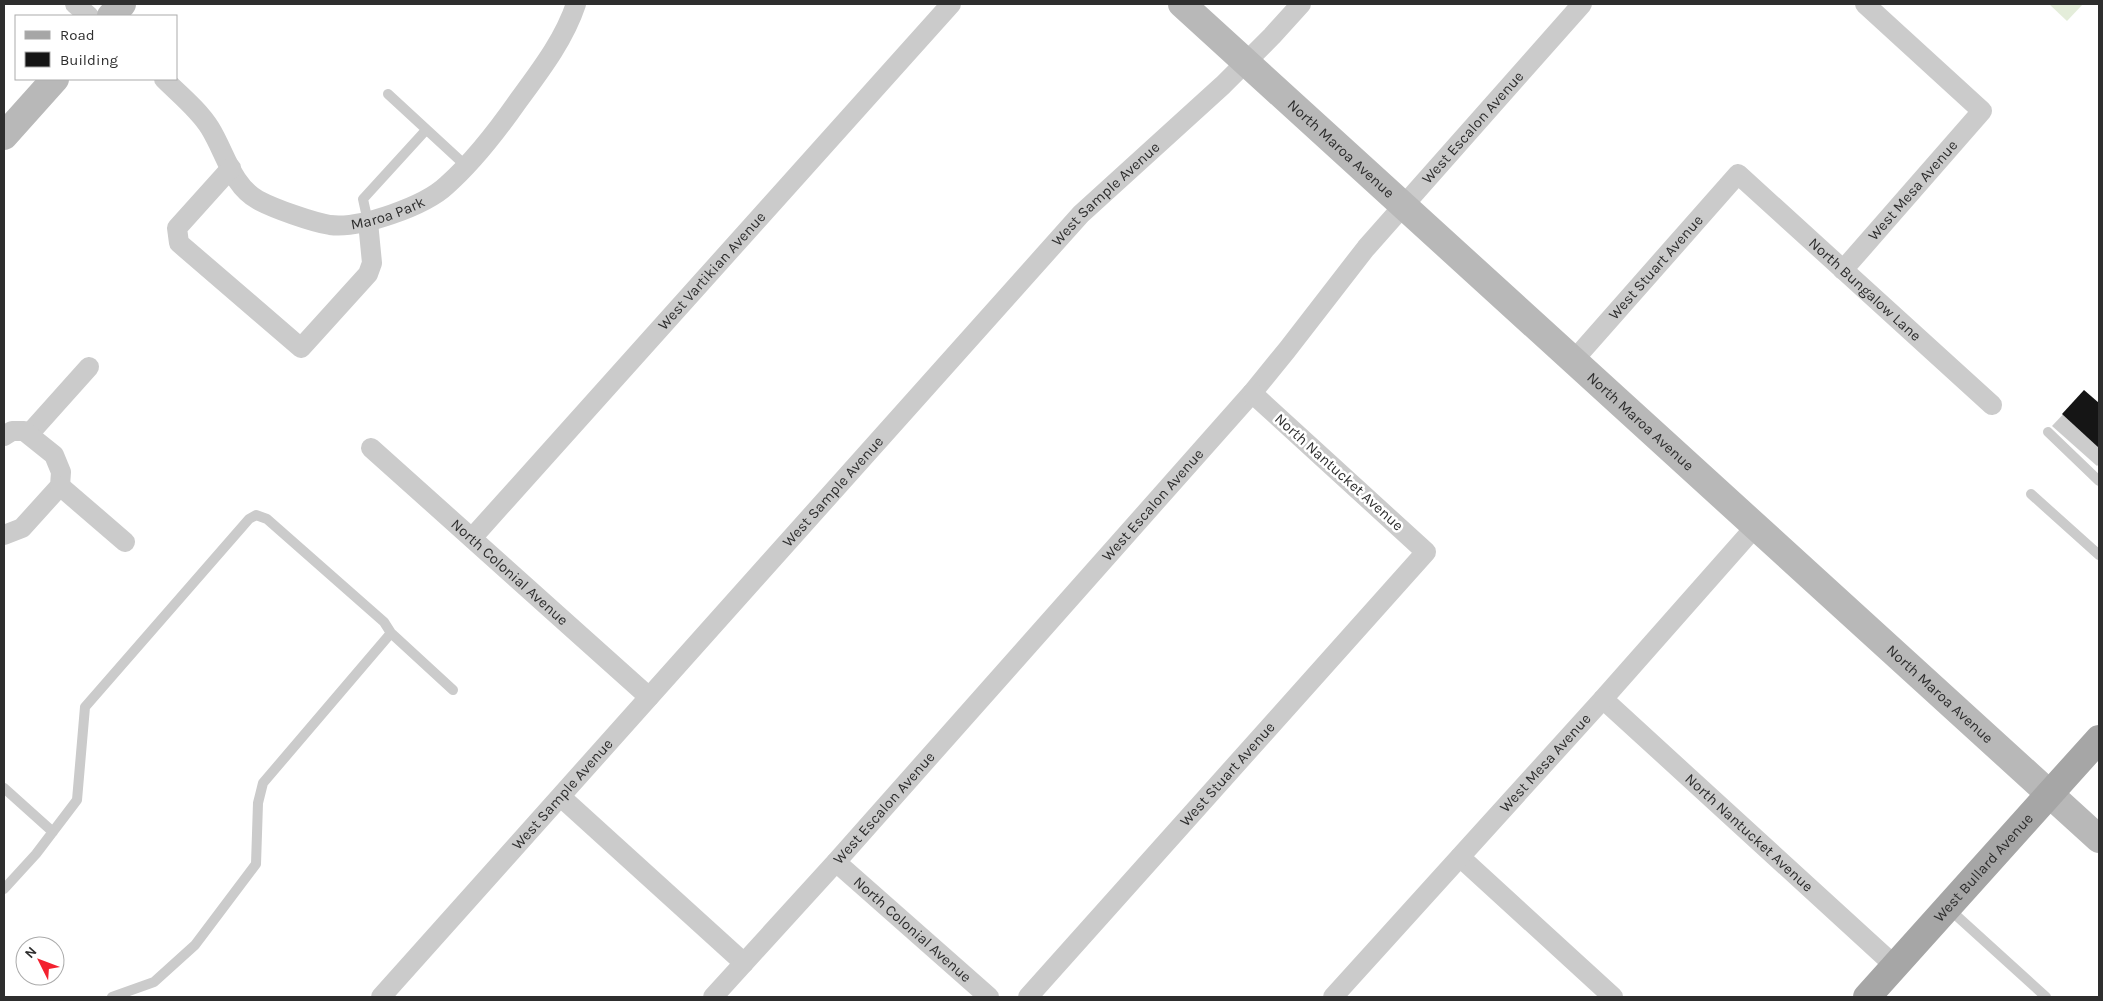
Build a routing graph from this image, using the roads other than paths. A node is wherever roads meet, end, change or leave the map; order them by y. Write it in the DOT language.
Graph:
graph roads {
  1 [pos="75,4"];
  2 [pos="122,4"];
  3 [pos="951,4"];
  4 [pos="1182,4"];
  5 [pos="1300,4"];
  6 [pos="1582,4"];
  7 [pos="1865,4"];
  8 [pos="574,5"];
  9 [pos="87,15"];
  10 [pos="111,15"];
  11 [pos="1246,62"];
  12 [pos="54,80"];
  13 [pos="165,80"];
  14 [pos="388,94"];
  15 [pos="426,130"];
  16 [pos="4,136"];
  17 [pos="465,165"];
  18 [pos="231,168"];
  19 [pos="1738,174"];
  20 [pos="1403,204"];
  21 [pos="368,222"];
  22 [pos="1843,270"];
  23 [pos="1573,361"];
  24 [pos="89,367"];
  25 [pos="1252,393"];
  26 [pos="1992,405"];
  27 [pos="2048,432"];
  28 [pos="29,434"];
  29 [pos="4,436"];
  30 [pos="371,448"];
  31 [pos="2099,481"];
  32 [pos="60,486"];
  33 [pos="2031,494"];
  34 [pos="1755,527"];
  35 [pos="4,535"];
  36 [pos="472,538"];
  37 [pos="125,542"];
  38 [pos="1426,552"];
  39 [pos="2099,555"];
  40 [pos="391,633"];
  41 [pos="453,690"];
  42 [pos="649,698"];
  43 [pos="1603,699"];
  44 [pos="2099,739"];
  45 [pos="4,788"];
  46 [pos="2049,793"];
  47 [pos="560,797"];
  48 [pos="53,832"];
  49 [pos="2099,839"];
  50 [pos="1460,857"];
  51 [pos="836,862"];
  52 [pos="4,889"];
  53 [pos="1948,907"];
  54 [pos="744,963"];
  55 [pos="1895,966"];
  56 [pos="112,997"];
  57 [pos="381,997"];
  58 [pos="713,997"];
  59 [pos="988,997"];
  60 [pos="1028,997"];
  61 [pos="1333,997"];
  62 [pos="1613,997"];
  63 [pos="1867,997"];
  64 [pos="2046,997"];
  1 -- 9 [label="street"];
  2 -- 10 [label="main road"];
  3 -- 36 [label="street, West Vartikian Avenue"];
  4 -- 11 [label="main road, North Maroa Avenue"];
  5 -- 11 [label="street, West Sample Avenue"];
  6 -- 20 [label="street, West Escalon Avenue"];
  7 -- 22 [label="street, West Mesa Avenue"];
  8 -- 17 [label="street, Maroa Park"];
  11 -- 20 [label="main road, North Maroa Avenue"];
  11 -- 42 [label="street, West Sample Avenue"];
  12 -- 16 [label="main road"];
  13 -- 18 [label="street, Maroa Park"];
  14 -- 15 [label="lane"];
  15 -- 17 [label="lane"];
  15 -- 21 [label="lane"];
  17 -- 21 [label="street, Maroa Park"];
  18 -- 21 [label="street, Maroa Park"];
  18 -- 21 [label="street"];
  19 -- 22 [label="street, North Bungalow Lane"];
  19 -- 23 [label="street, West Stuart Avenue"];
  20 -- 23 [label="main road, North Maroa Avenue"];
  20 -- 25 [label="street, West Escalon Avenue"];
  22 -- 26 [label="street, North Bungalow Lane"];
  23 -- 34 [label="main road, North Maroa Avenue"];
  24 -- 28 [label="street"];
  25 -- 38 [label="street, North Nantucket Avenue"];
  25 -- 51 [label="street, West Escalon Avenue"];
  27 -- 31 [label="lane"];
  28 -- 29 [label="street"];
  28 -- 32 [label="street"];
  30 -- 36 [label="street, North Colonial Avenue"];
  32 -- 35 [label="street"];
  32 -- 37 [label="street"];
  33 -- 39 [label="lane"];
  34 -- 43 [label="street, West Mesa Avenue"];
  34 -- 46 [label="main road, North Maroa Avenue"];
  36 -- 42 [label="street, North Colonial Avenue"];
  38 -- 60 [label="street, West Stuart Avenue"];
  40 -- 41 [label="lane"];
  40 -- 48 [label="lane"];
  40 -- 56 [label="lane"];
  42 -- 47 [label="street, West Sample Avenue"];
  43 -- 50 [label="street, West Mesa Avenue"];
  43 -- 55 [label="street, North Nantucket Avenue"];
  44 -- 46 [label="main road, West Bullard Avenue"];
  45 -- 48 [label="lane"];
  46 -- 49 [label="main road, North Maroa Avenue"];
  46 -- 53 [label="main road, West Bullard Avenue"];
  47 -- 54 [label="street"];
  47 -- 57 [label="street, West Sample Avenue"];
  48 -- 52 [label="lane"];
  50 -- 61 [label="street, West Mesa Avenue"];
  50 -- 62 [label="street"];
  51 -- 54 [label="street, West Escalon Avenue"];
  51 -- 59 [label="street, North Colonial Avenue"];
  53 -- 55 [label="main road, West Bullard Avenue"];
  53 -- 64 [label="lane"];
  54 -- 58 [label="street, West Escalon Avenue"];
  55 -- 63 [label="main road, West Bullard Avenue"];
}
